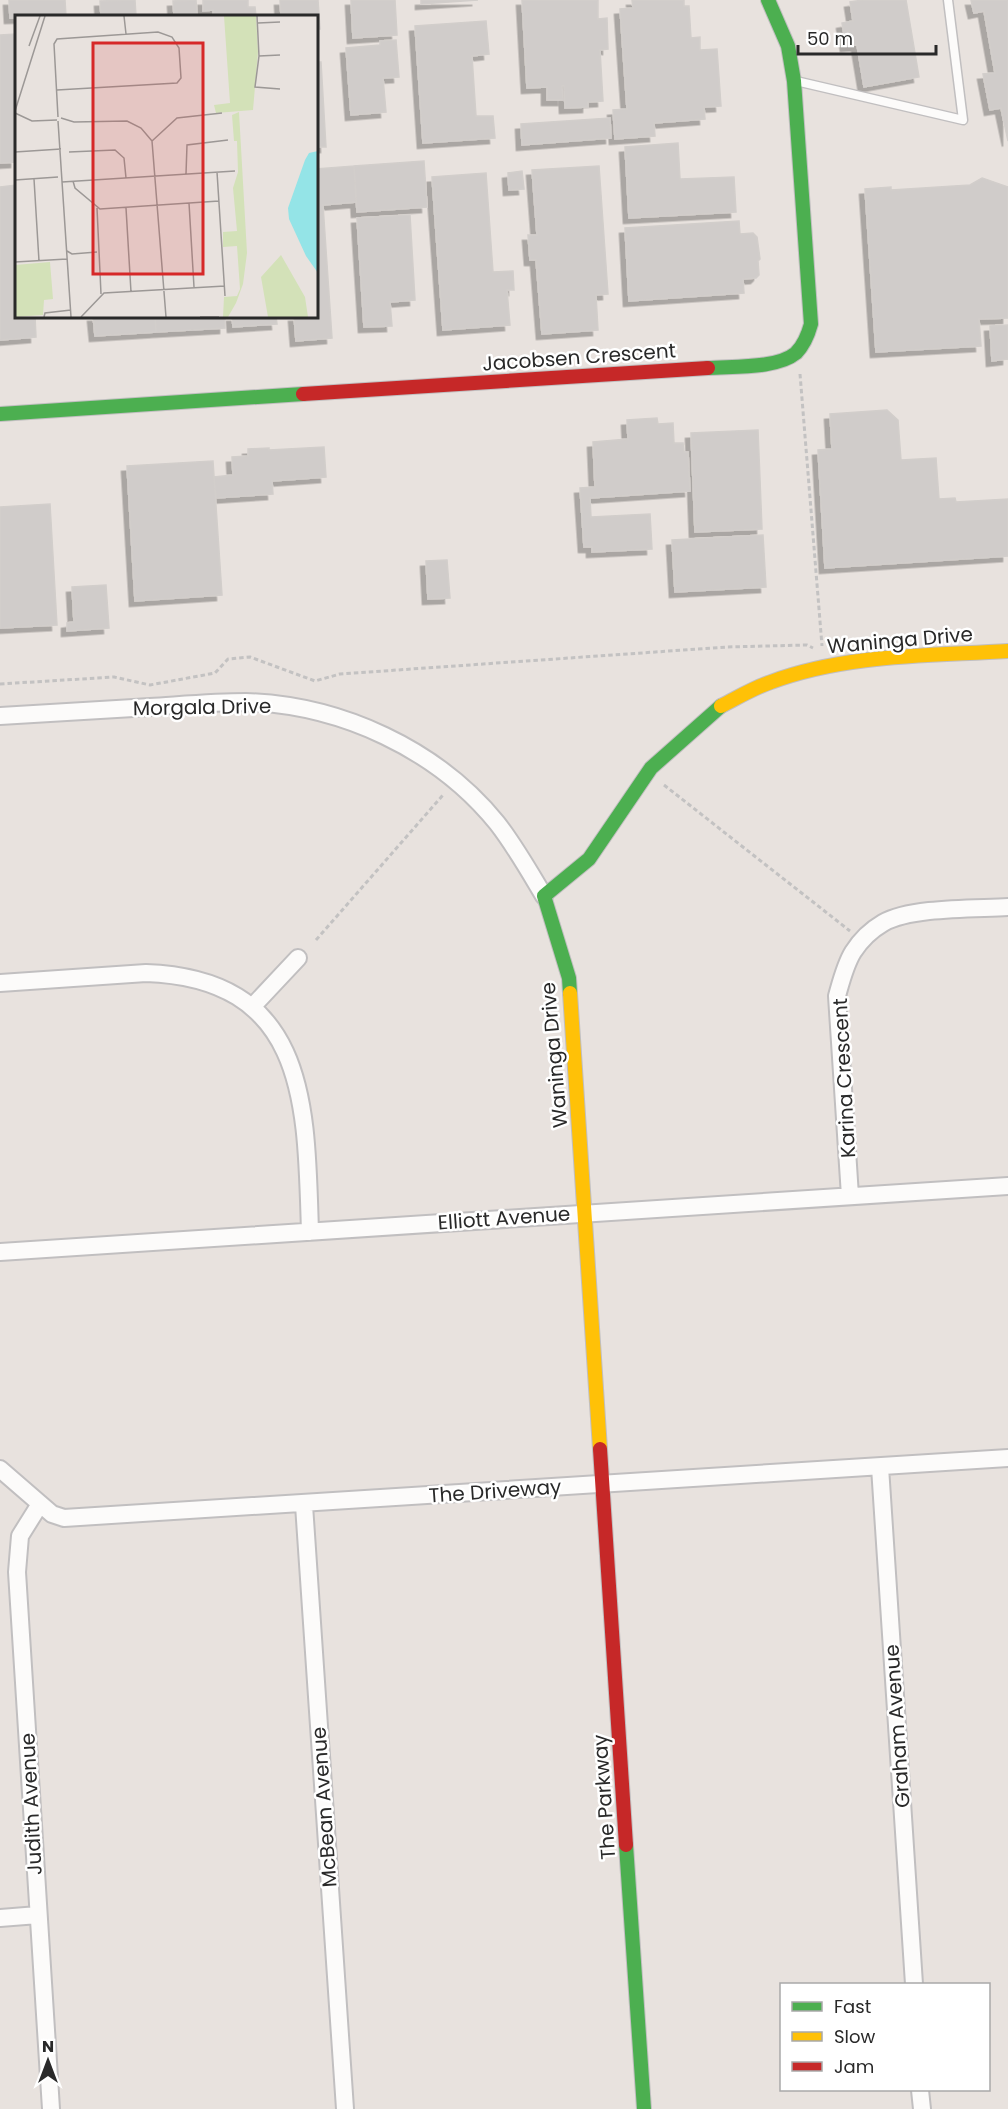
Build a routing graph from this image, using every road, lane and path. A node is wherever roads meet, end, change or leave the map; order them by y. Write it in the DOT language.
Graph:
graph roads {
  1 [pos="768,0"];
  2 [pos="948,0"];
  3 [pos="794,81"];
  4 [pos="798,352"];
  5 [pos="0,414"];
  6 [pos="1008,651"];
  7 [pos="823,659"];
  8 [pos="0,684"];
  9 [pos="0,716"];
  10 [pos="649,772"];
  11 [pos="444,794"];
  12 [pos="544,896"];
  13 [pos="1008,907"];
  14 [pos="316,940"];
  15 [pos="862,941"];
  16 [pos="298,958"];
  17 [pos="0,983"];
  18 [pos="252,1007"];
  19 [pos="1008,1186"];
  20 [pos="850,1196"];
  21 [pos="586,1213"];
  22 [pos="310,1232"];
  23 [pos="0,1252"];
  24 [pos="1008,1458"];
  25 [pos="880,1467"];
  26 [pos="0,1469"];
  27 [pos="603,1483"];
  28 [pos="40,1504"];
  29 [pos="304,1505"];
  30 [pos="38,1915"];
  31 [pos="0,1918"];
  32 [pos="914,1983"];
  33 [pos="920,2091"];
  34 [pos="51,2109"];
  35 [pos="345,2109"];
  36 [pos="644,2109"];
  37 [pos="922,2109"];
  1 -- 3 [label="street"];
  2 -- 3 [label="lane"];
  3 -- 4 [label="street"];
  4 -- 5 [label="street, Jacobsen Crescent"];
  4 -- 7 [label="path"];
  6 -- 7 [label="street, Waninga Drive"];
  7 -- 8 [label="path"];
  7 -- 10 [label="street, Waninga Drive"];
  9 -- 12 [label="street, Morgala Drive"];
  10 -- 12 [label="street, Waninga Drive"];
  10 -- 15 [label="path"];
  11 -- 14 [label="path"];
  12 -- 21 [label="street, Waninga Drive"];
  13 -- 15 [label="street, Karina Crescent"];
  15 -- 20 [label="street, Karina Crescent"];
  16 -- 18 [label="street"];
  17 -- 18 [label="street"];
  18 -- 22 [label="street"];
  19 -- 20 [label="street, Elliott Avenue"];
  20 -- 21 [label="street, Elliott Avenue"];
  21 -- 22 [label="street, Elliott Avenue"];
  21 -- 27 [label="street, Waninga Drive"];
  22 -- 23 [label="street, Elliott Avenue"];
  24 -- 25 [label="street, The Driveway"];
  25 -- 27 [label="street, The Driveway"];
  25 -- 32 [label="street, Graham Avenue"];
  26 -- 28 [label="street, The Driveway"];
  27 -- 29 [label="street, The Driveway"];
  27 -- 36 [label="street, The Parkway"];
  28 -- 29 [label="street, The Driveway"];
  28 -- 30 [label="street, Judith Avenue"];
  29 -- 35 [label="street, McBean Avenue"];
  30 -- 31 [label="street"];
  30 -- 34 [label="street, Judith Avenue"];
  33 -- 37 [label="street"];
}
